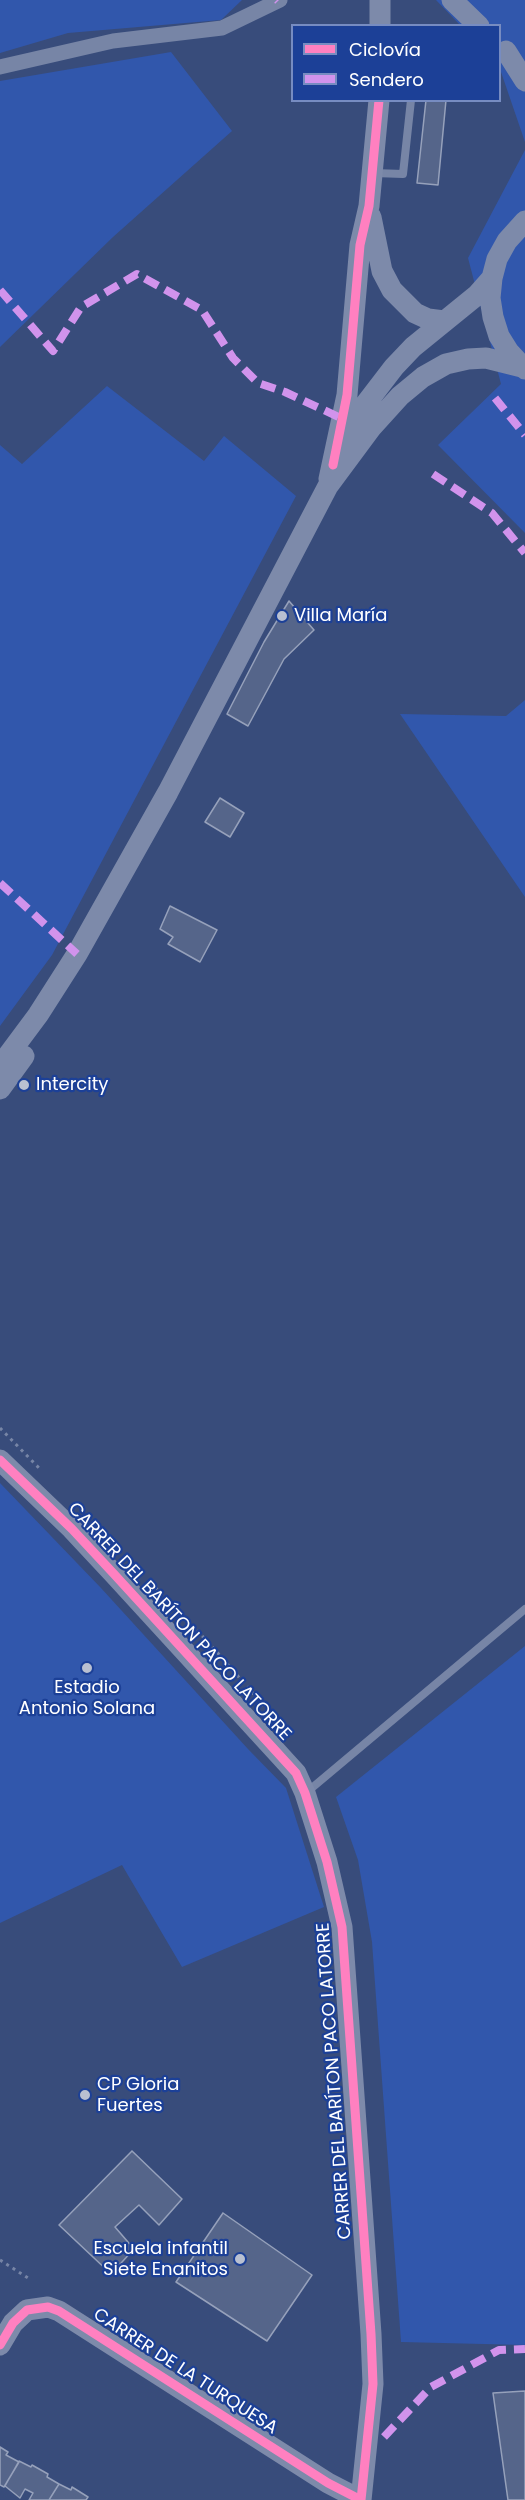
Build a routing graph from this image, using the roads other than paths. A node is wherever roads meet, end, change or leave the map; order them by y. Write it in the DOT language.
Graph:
graph roads {
  1 [pos="280,0"];
  2 [pos="380,0"];
  3 [pos="452,0"];
  4 [pos="380,24"];
  5 [pos="477,24"];
  6 [pos="503,48"];
  7 [pos="525,64"];
  8 [pos="0,67"];
  9 [pos="525,81"];
  10 [pos="379,102"];
  11 [pos="411,102"];
  12 [pos="372,173"];
  13 [pos="369,206"];
  14 [pos="523,221"];
  15 [pos="492,278"];
  16 [pos="444,321"];
  17 [pos="524,368"];
  18 [pos="333,465"];
  19 [pos="328,486"];
  20 [pos="168,792"];
  21 [pos="0,1066"];
  22 [pos="0,1089"];
  23 [pos="0,1460"];
  24 [pos="525,1609"];
  25 [pos="305,1792"];
  26 [pos="0,2346"];
  27 [pos="361,2500"];
  1 -- 8 [label="street"];
  2 -- 4 [label="street"];
  3 -- 5 [label="street"];
  6 -- 7 [label="street"];
  6 -- 9 [label="street"];
  10 -- 12 [label="street"];
  11 -- 12 [label="lane"];
  12 -- 13 [label="street"];
  13 -- 16 [label="street"];
  13 -- 18 [label="street"];
  14 -- 15 [label="street"];
  15 -- 16 [label="street"];
  15 -- 17 [label="street"];
  16 -- 18 [label="street"];
  17 -- 19 [label="street"];
  18 -- 19 [label="street"];
  19 -- 20 [label="street"];
  20 -- 21 [label="street"];
  20 -- 22 [label="street"];
  23 -- 25 [label="street, CARRER DEL BARÍTON PACO LATORRE"];
  24 -- 25 [label="lane"];
  25 -- 27 [label="street, CARRER DEL BARÍTON PACO LATORRE"];
  26 -- 27 [label="street, CARRER DE LA TURQUESA"];
}
